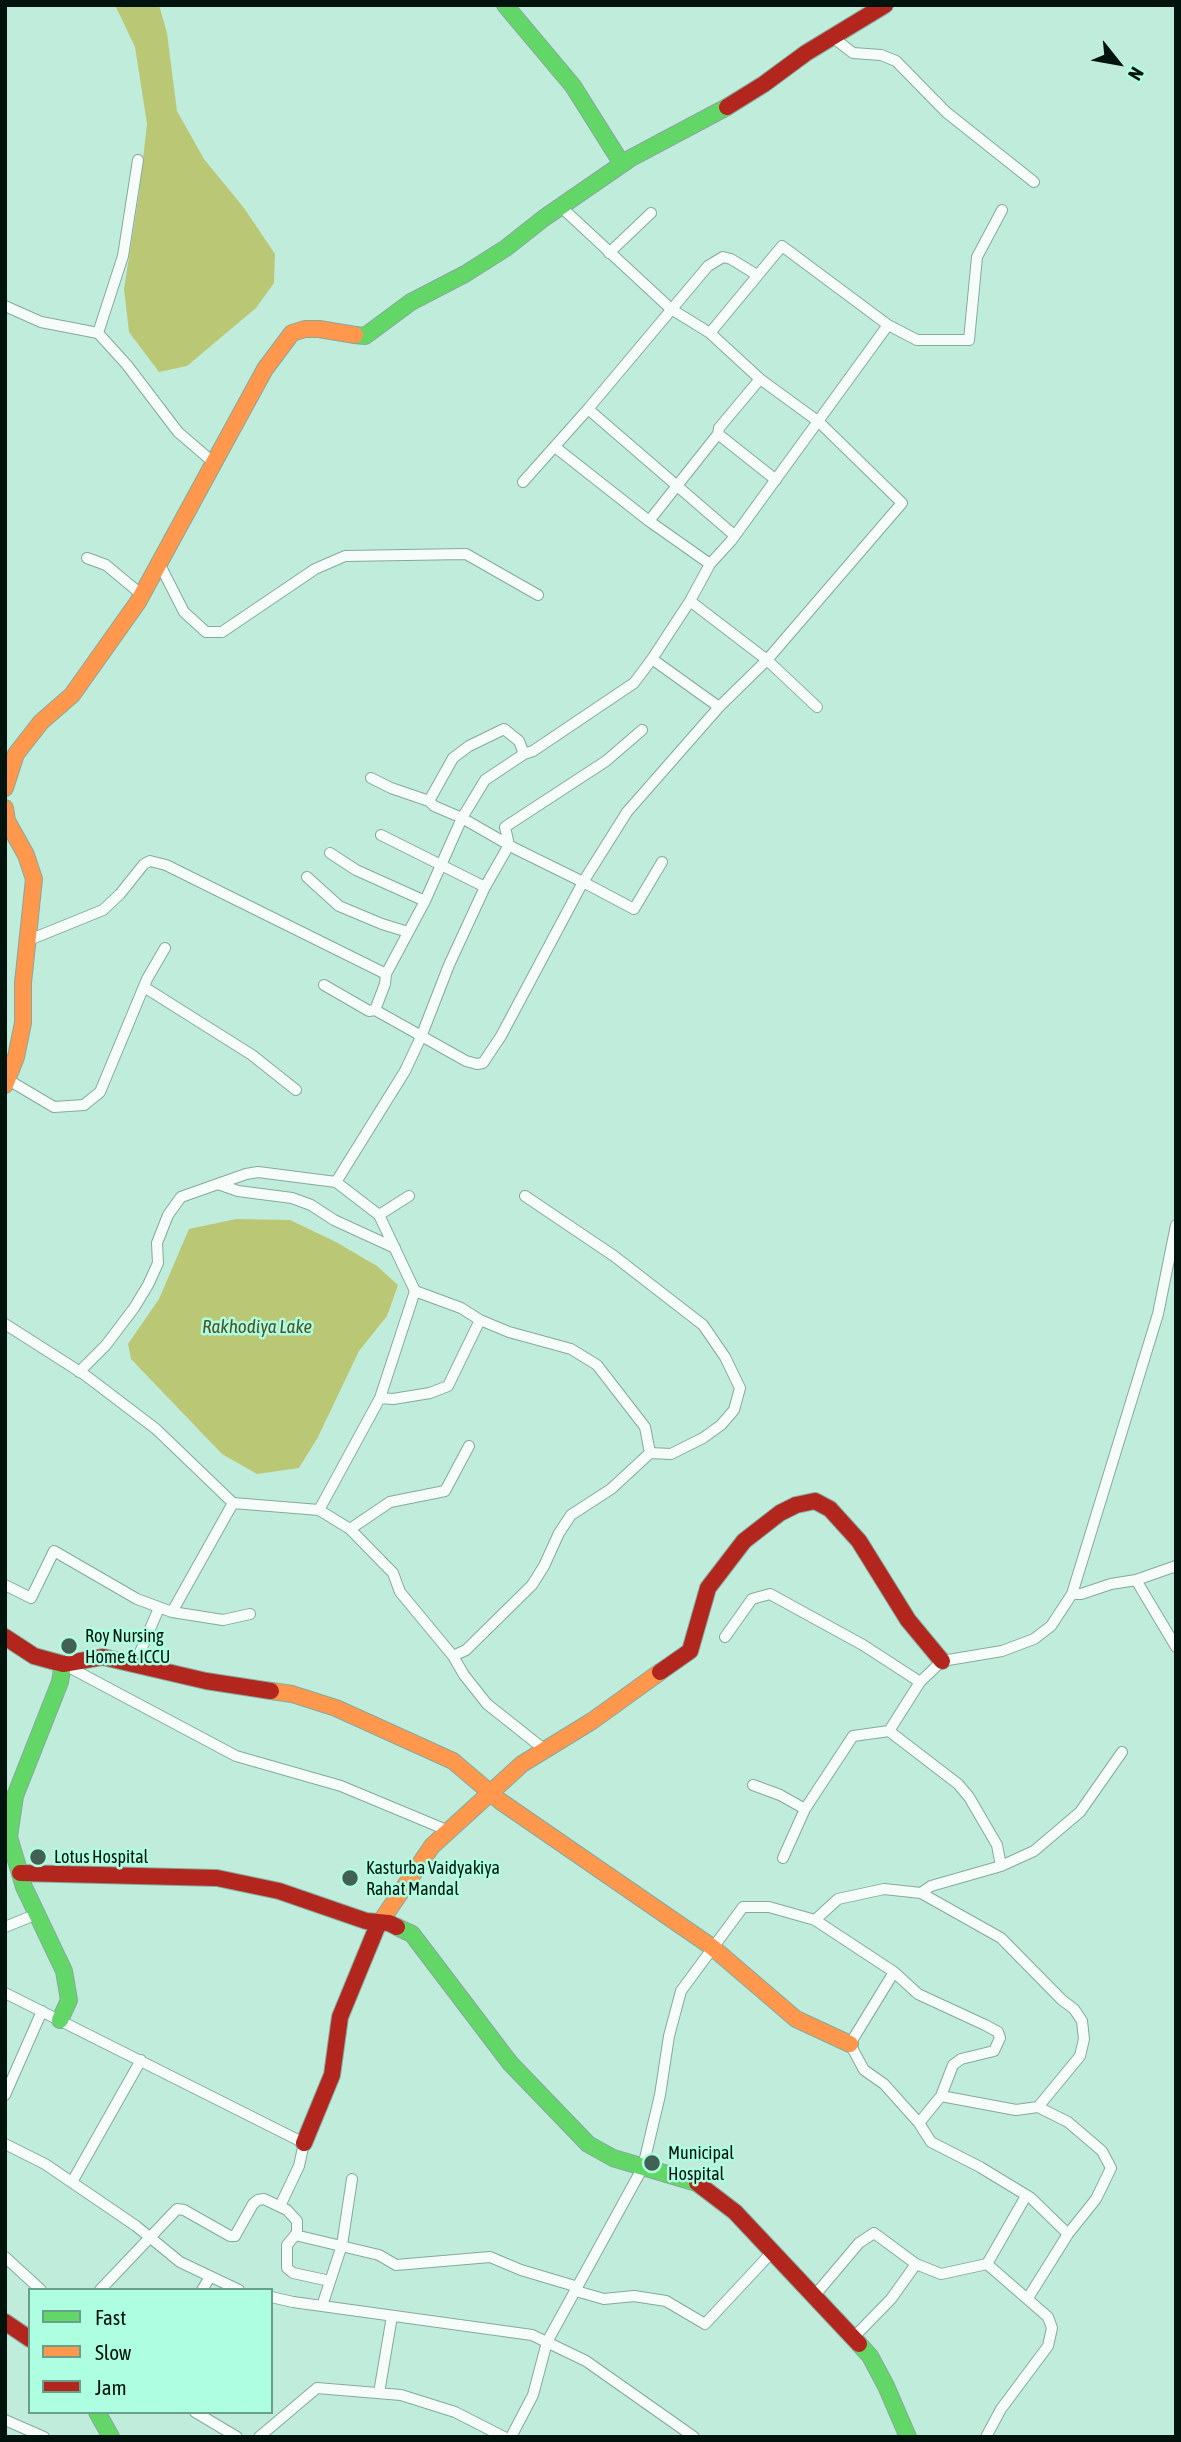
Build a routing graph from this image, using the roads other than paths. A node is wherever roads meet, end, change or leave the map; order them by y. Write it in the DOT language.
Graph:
graph roads {
  1 [pos="505,5"];
  2 [pos="885,5"];
  3 [pos="831,36"];
  4 [pos="138,160"];
  5 [pos="622,164"];
  6 [pos="1034,182"];
  7 [pos="560,206"];
  8 [pos="1002,210"];
  9 [pos="651,213"];
  10 [pos="608,253"];
  11 [pos="757,275"];
  12 [pos="5,306"];
  13 [pos="671,309"];
  14 [pos="888,325"];
  15 [pos="710,332"];
  16 [pos="98,333"];
  17 [pos="760,379"];
  18 [pos="588,409"];
  19 [pos="819,422"];
  20 [pos="718,434"];
  21 [pos="555,447"];
  22 [pos="214,463"];
  23 [pos="776,480"];
  24 [pos="523,482"];
  25 [pos="678,486"];
  26 [pos="649,521"];
  27 [pos="734,535"];
  28 [pos="87,558"];
  29 [pos="159,563"];
  30 [pos="710,564"];
  31 [pos="142,595"];
  32 [pos="538,595"];
  33 [pos="690,601"];
  34 [pos="652,659"];
  35 [pos="767,660"];
  36 [pos="719,707"];
  37 [pos="817,707"];
  38 [pos="642,730"];
  39 [pos="524,754"];
  40 [pos="371,778"];
  41 [pos="5,788"];
  42 [pos="429,801"];
  43 [pos="5,808"];
  44 [pos="462,818"];
  45 [pos="9,833"];
  46 [pos="381,835"];
  47 [pos="509,845"];
  48 [pos="330,853"];
  49 [pos="662,862"];
  50 [pos="440,865"];
  51 [pos="307,877"];
  52 [pos="583,882"];
  53 [pos="485,887"];
  54 [pos="425,901"];
  55 [pos="408,932"];
  56 [pos="29,940"];
  57 [pos="165,948"];
  58 [pos="386,974"];
  59 [pos="324,985"];
  60 [pos="145,987"];
  61 [pos="374,1010"];
  62 [pos="421,1037"];
  63 [pos="6,1080"];
  64 [pos="296,1090"];
  65 [pos="336,1182"];
  66 [pos="218,1184"];
  67 [pos="409,1196"];
  68 [pos="525,1196"];
  69 [pos="379,1215"];
  70 [pos="1176,1225"];
  71 [pos="395,1248"];
  72 [pos="415,1291"];
  73 [pos="480,1320"];
  74 [pos="5,1324"];
  75 [pos="79,1372"];
  76 [pos="380,1398"];
  77 [pos="468,1446"];
  78 [pos="650,1453"];
  79 [pos="233,1503"];
  80 [pos="318,1510"];
  81 [pos="350,1530"];
  82 [pos="1176,1566"];
  83 [pos="1136,1580"];
  84 [pos="5,1586"];
  85 [pos="1072,1594"];
  86 [pos="159,1608"];
  87 [pos="172,1612"];
  88 [pos="250,1614"];
  89 [pos="5,1637"];
  90 [pos="725,1637"];
  91 [pos="1176,1647"];
  92 [pos="453,1656"];
  93 [pos="942,1661"];
  94 [pos="63,1664"];
  95 [pos="135,1664"];
  96 [pos="920,1682"];
  97 [pos="889,1731"];
  98 [pos="545,1750"];
  99 [pos="1122,1752"];
  100 [pos="753,1785"];
  101 [pos="491,1793"];
  102 [pos="805,1809"];
  103 [pos="449,1831"];
  104 [pos="783,1858"];
  105 [pos="1001,1866"];
  106 [pos="20,1873"];
  107 [pos="921,1893"];
  108 [pos="37,1914"];
  109 [pos="815,1920"];
  110 [pos="379,1922"];
  111 [pos="5,1927"];
  112 [pos="712,1947"];
  113 [pos="894,1972"];
  114 [pos="5,1993"];
  115 [pos="42,2011"];
  116 [pos="60,2020"];
  117 [pos="850,2044"];
  118 [pos="141,2060"];
  119 [pos="5,2095"];
  120 [pos="941,2096"];
  121 [pos="1038,2107"];
  122 [pos="919,2123"];
  123 [pos="304,2143"];
  124 [pos="5,2144"];
  125 [pos="643,2167"];
  126 [pos="352,2179"];
  127 [pos="72,2182"];
  128 [pos="1026,2196"];
  129 [pos="279,2206"];
  130 [pos="1068,2234"];
  131 [pos="295,2235"];
  132 [pos="149,2238"];
  133 [pos="342,2245"];
  134 [pos="773,2251"];
  135 [pos="5,2257"];
  136 [pos="916,2264"];
  137 [pos="987,2264"];
  138 [pos="210,2277"];
  139 [pos="330,2281"];
  140 [pos="39,2288"];
  141 [pos="102,2288"];
  142 [pos="203,2288"];
  143 [pos="235,2288"];
  144 [pos="577,2289"];
  145 [pos="814,2295"];
  146 [pos="273,2297"];
  147 [pos="1028,2298"];
  148 [pos="322,2306"];
  149 [pos="393,2316"];
  150 [pos="5,2322"];
  151 [pos="28,2338"];
  152 [pos="853,2338"];
  153 [pos="547,2342"];
  154 [pos="379,2393"];
  155 [pos="98,2414"];
  156 [pos="198,2414"];
  157 [pos="5,2420"];
  158 [pos="44,2437"];
  159 [pos="111,2437"];
  160 [pos="237,2437"];
  161 [pos="259,2437"];
  162 [pos="504,2437"];
  163 [pos="511,2437"];
  164 [pos="694,2437"];
  165 [pos="908,2437"];
  166 [pos="986,2437"];
  1 -- 5 [label="street"];
  2 -- 3 [label="street"];
  3 -- 5 [label="street"];
  3 -- 6 [label="street"];
  4 -- 16 [label="street"];
  5 -- 7 [label="street"];
  7 -- 10 [label="street"];
  7 -- 22 [label="street"];
  8 -- 14 [label="street"];
  9 -- 10 [label="street"];
  10 -- 13 [label="street"];
  11 -- 13 [label="street"];
  11 -- 14 [label="street"];
  11 -- 15 [label="street"];
  12 -- 16 [label="street"];
  13 -- 15 [label="street"];
  13 -- 18 [label="street"];
  14 -- 19 [label="street"];
  15 -- 17 [label="street"];
  16 -- 22 [label="street"];
  17 -- 19 [label="street"];
  17 -- 20 [label="street"];
  18 -- 21 [label="street"];
  18 -- 25 [label="street"];
  19 -- 23 [label="street"];
  19 -- 35 [label="street"];
  20 -- 23 [label="street"];
  20 -- 25 [label="street"];
  21 -- 24 [label="street"];
  21 -- 26 [label="street"];
  22 -- 29 [label="street"];
  23 -- 27 [label="street"];
  25 -- 26 [label="street"];
  25 -- 27 [label="street"];
  26 -- 30 [label="street"];
  27 -- 30 [label="street"];
  28 -- 31 [label="street"];
  29 -- 31 [label="street"];
  29 -- 32 [label="street"];
  30 -- 33 [label="street"];
  31 -- 41 [label="street"];
  33 -- 34 [label="street"];
  33 -- 35 [label="street"];
  34 -- 36 [label="street"];
  34 -- 39 [label="street"];
  35 -- 36 [label="street"];
  35 -- 37 [label="street"];
  36 -- 52 [label="street"];
  38 -- 47 [label="street"];
  39 -- 42 [label="street"];
  39 -- 44 [label="street"];
  40 -- 42 [label="street"];
  42 -- 44 [label="street"];
  43 -- 45 [label="street"];
  44 -- 47 [label="street"];
  44 -- 50 [label="street"];
  45 -- 56 [label="street"];
  46 -- 50 [label="street"];
  47 -- 52 [label="street"];
  47 -- 53 [label="street"];
  48 -- 54 [label="street"];
  49 -- 52 [label="street"];
  50 -- 53 [label="street"];
  50 -- 54 [label="street"];
  51 -- 55 [label="street"];
  52 -- 62 [label="street"];
  53 -- 62 [label="street"];
  54 -- 55 [label="street"];
  55 -- 58 [label="street"];
  56 -- 58 [label="street"];
  56 -- 63 [label="street"];
  57 -- 60 [label="street"];
  58 -- 61 [label="street"];
  59 -- 61 [label="street"];
  60 -- 63 [label="street"];
  60 -- 64 [label="street"];
  61 -- 62 [label="street"];
  62 -- 65 [label="street"];
  65 -- 66 [label="street"];
  65 -- 69 [label="street"];
  66 -- 71 [label="street"];
  66 -- 75 [label="street"];
  67 -- 69 [label="street"];
  68 -- 78 [label="street"];
  69 -- 71 [label="street"];
  70 -- 85 [label="street"];
  71 -- 72 [label="street"];
  72 -- 73 [label="street"];
  72 -- 76 [label="street"];
  73 -- 76 [label="street"];
  73 -- 78 [label="street"];
  74 -- 75 [label="street"];
  75 -- 79 [label="street"];
  76 -- 80 [label="street"];
  77 -- 81 [label="street"];
  78 -- 92 [label="street"];
  79 -- 80 [label="street"];
  79 -- 87 [label="street"];
  80 -- 81 [label="street"];
  81 -- 92 [label="street"];
  82 -- 83 [label="street"];
  83 -- 85 [label="street"];
  83 -- 91 [label="street"];
  84 -- 86 [label="street"];
  85 -- 93 [label="street"];
  86 -- 87 [label="street"];
  86 -- 95 [label="street"];
  87 -- 88 [label="street"];
  89 -- 94 [label="street"];
  90 -- 96 [label="street"];
  92 -- 98 [label="street"];
  93 -- 96 [label="street"];
  93 -- 98 [label="street"];
  94 -- 95 [label="street"];
  94 -- 103 [label="street"];
  94 -- 106 [label="street"];
  95 -- 101 [label="street"];
  96 -- 97 [label="street"];
  97 -- 102 [label="street"];
  97 -- 105 [label="street"];
  98 -- 101 [label="street"];
  99 -- 105 [label="street"];
  100 -- 102 [label="street"];
  101 -- 103 [label="street"];
  101 -- 112 [label="street"];
  102 -- 104 [label="street"];
  103 -- 110 [label="street"];
  105 -- 107 [label="street"];
  106 -- 108 [label="street"];
  106 -- 110 [label="street"];
  107 -- 109 [label="street"];
  107 -- 121 [label="street"];
  108 -- 111 [label="street"];
  108 -- 116 [label="street"];
  109 -- 112 [label="street"];
  109 -- 113 [label="street"];
  110 -- 123 [label="street"];
  110 -- 125 [label="street"];
  112 -- 117 [label="street"];
  112 -- 125 [label="street"];
  113 -- 117 [label="street"];
  113 -- 120 [label="street"];
  114 -- 115 [label="street"];
  115 -- 116 [label="street"];
  115 -- 119 [label="street"];
  116 -- 118 [label="street"];
  117 -- 122 [label="street"];
  118 -- 123 [label="street"];
  118 -- 127 [label="street"];
  120 -- 121 [label="street"];
  120 -- 122 [label="street"];
  121 -- 130 [label="street"];
  122 -- 128 [label="street"];
  123 -- 129 [label="street"];
  124 -- 127 [label="street"];
  125 -- 134 [label="street"];
  125 -- 144 [label="street"];
  126 -- 133 [label="street"];
  127 -- 132 [label="street"];
  128 -- 130 [label="street"];
  128 -- 137 [label="street"];
  129 -- 131 [label="street"];
  129 -- 132 [label="street"];
  130 -- 147 [label="street"];
  131 -- 133 [label="street"];
  131 -- 139 [label="street"];
  132 -- 138 [label="street"];
  132 -- 141 [label="street"];
  133 -- 139 [label="street"];
  133 -- 144 [label="street"];
  134 -- 144 [label="street"];
  134 -- 145 [label="street"];
  135 -- 140 [label="street"];
  136 -- 137 [label="street"];
  136 -- 145 [label="street"];
  136 -- 152 [label="street"];
  137 -- 147 [label="street"];
  138 -- 142 [label="street"];
  138 -- 143 [label="street"];
  139 -- 148 [label="street"];
  144 -- 153 [label="street"];
  145 -- 152 [label="street"];
  146 -- 148 [label="street"];
  147 -- 166 [label="street"];
  148 -- 149 [label="street"];
  149 -- 153 [label="street"];
  149 -- 154 [label="street"];
  150 -- 151 [label="street"];
  152 -- 165 [label="street"];
  153 -- 163 [label="street"];
  153 -- 164 [label="street"];
  154 -- 161 [label="street"];
  154 -- 162 [label="street"];
  155 -- 159 [label="street"];
  156 -- 160 [label="street"];
  157 -- 158 [label="street"];
}
